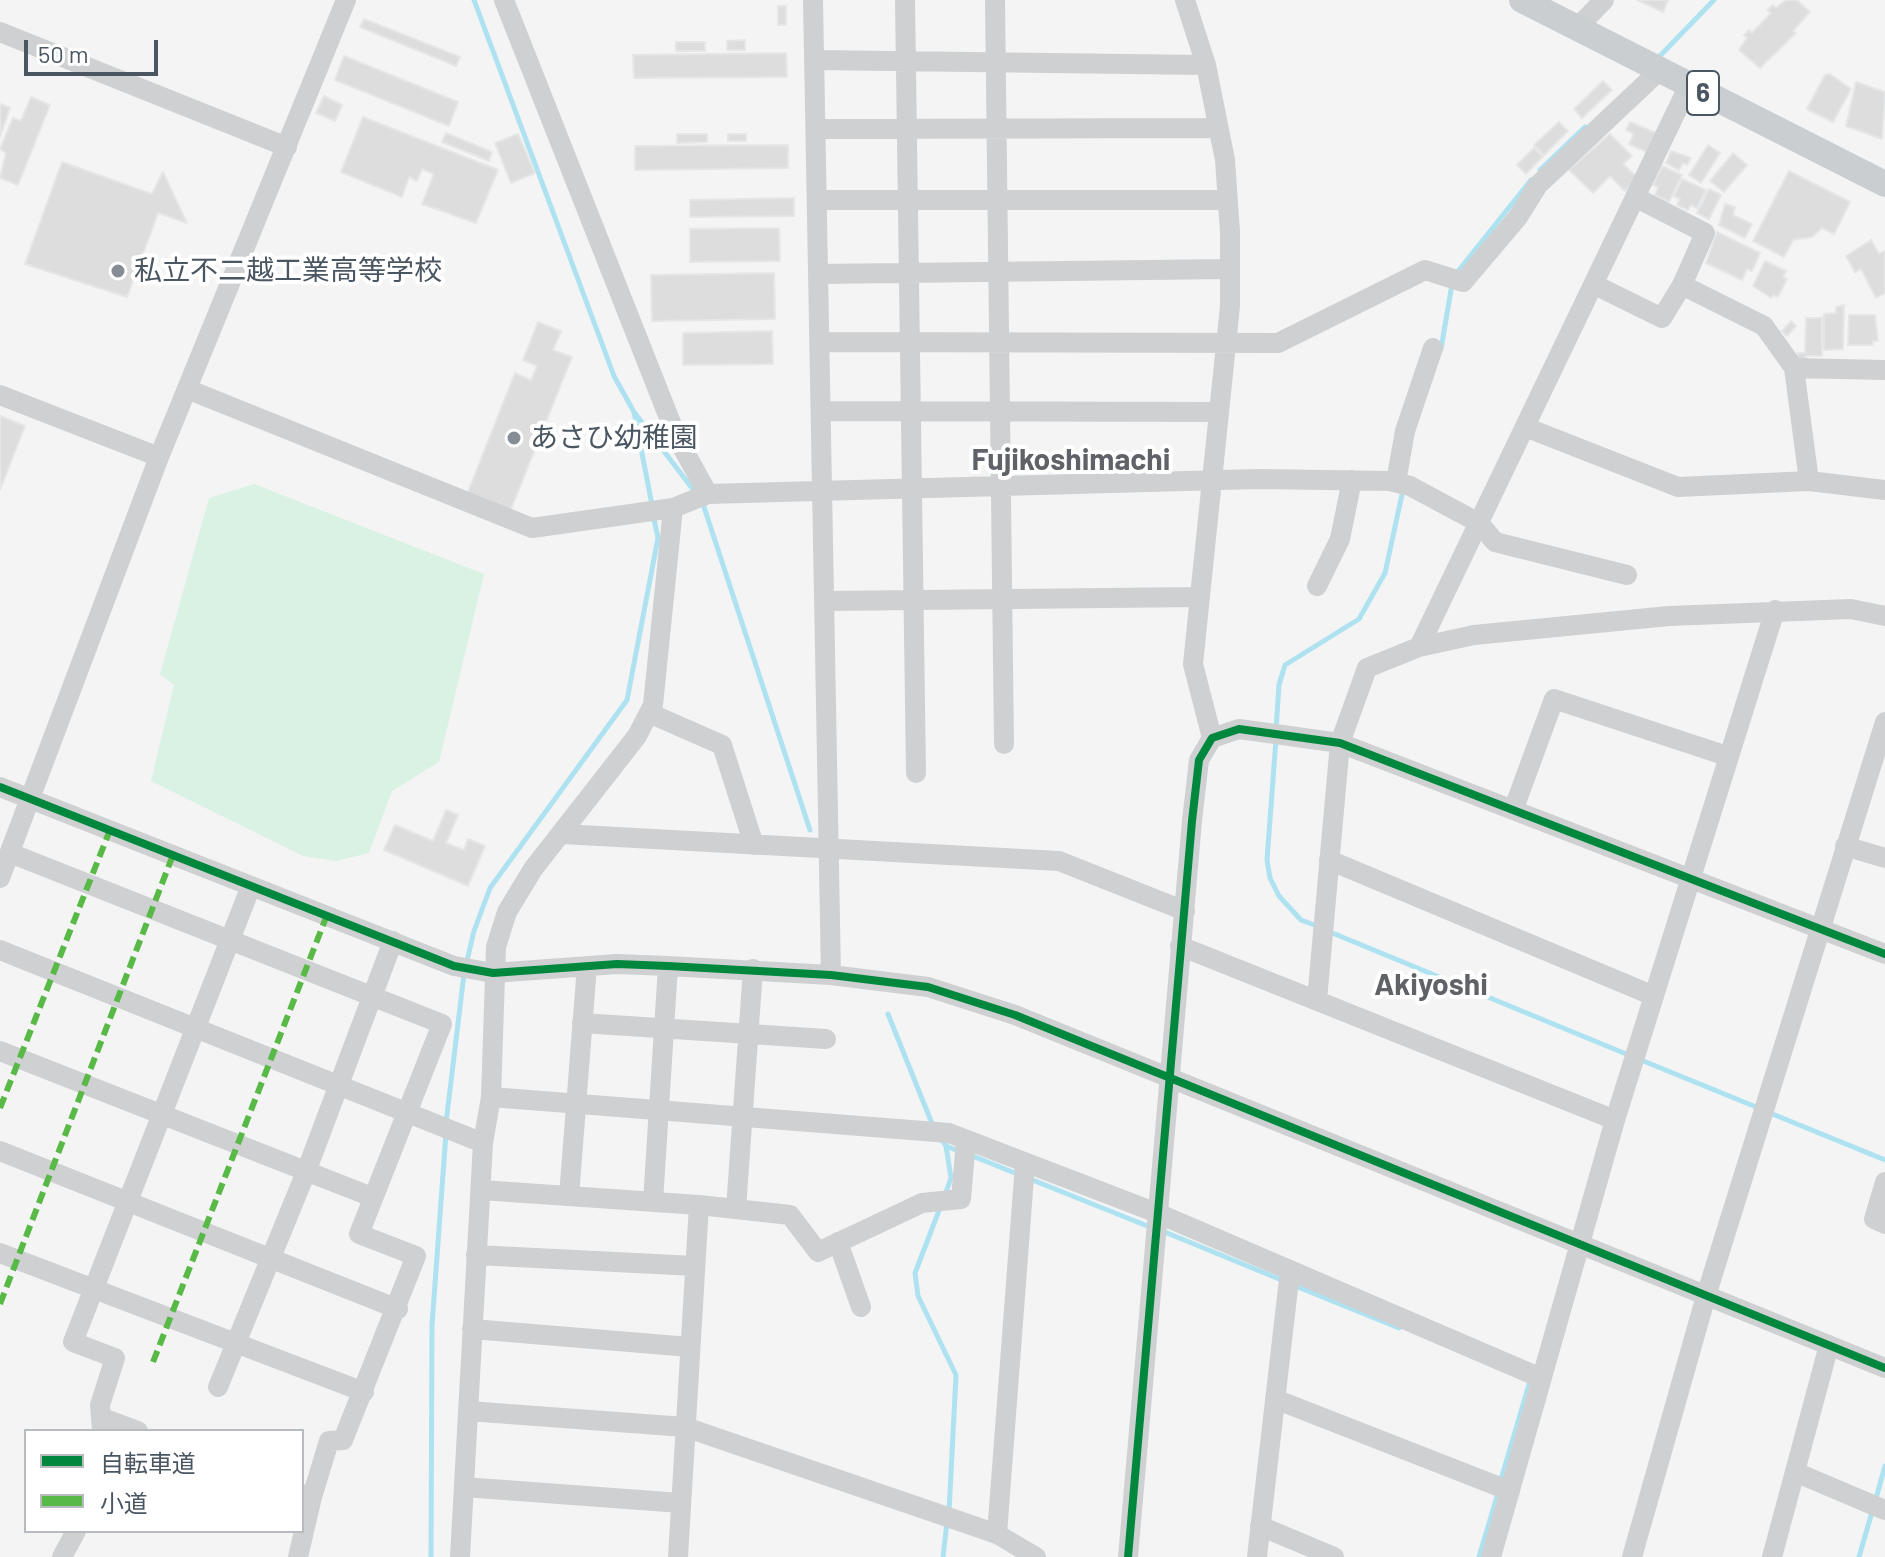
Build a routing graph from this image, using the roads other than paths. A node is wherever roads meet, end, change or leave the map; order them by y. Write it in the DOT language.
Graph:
graph roads {
  1 [pos="346,0"];
  2 [pos="504,0"];
  3 [pos="813,0"];
  4 [pos="905,0"];
  5 [pos="995,0"];
  6 [pos="1185,0"];
  7 [pos="1522,0"];
  8 [pos="1604,0"];
  9 [pos="1577,28"];
  10 [pos="0,32"];
  11 [pos="814,60"];
  12 [pos="906,62"];
  13 [pos="995,62"];
  14 [pos="1206,65"];
  15 [pos="1660,70"];
  16 [pos="1689,85"];
  17 [pos="996,128"];
  18 [pos="1218,128"];
  19 [pos="816,129"];
  20 [pos="907,129"];
  21 [pos="287,147"];
  22 [pos="1885,184"];
  23 [pos="1637,198"];
  24 [pos="817,200"];
  25 [pos="908,200"];
  26 [pos="997,200"];
  27 [pos="1228,200"];
  28 [pos="1230,269"];
  29 [pos="998,272"];
  30 [pos="909,273"];
  31 [pos="818,274"];
  32 [pos="1595,285"];
  33 [pos="1682,285"];
  34 [pos="1226,341"];
  35 [pos="820,342"];
  36 [pos="910,342"];
  37 [pos="999,342"];
  38 [pos="1433,348"];
  39 [pos="1794,368"];
  40 [pos="1885,370"];
  41 [pos="187,389"];
  42 [pos="0,395"];
  43 [pos="821,411"];
  44 [pos="911,411"];
  45 [pos="1000,411"];
  46 [pos="1219,412"];
  47 [pos="1525,427"];
  48 [pos="159,457"];
  49 [pos="1352,480"];
  50 [pos="1809,481"];
  51 [pos="1210,483"];
  52 [pos="1403,484"];
  53 [pos="1001,486"];
  54 [pos="912,487"];
  55 [pos="823,488"];
  56 [pos="1885,490"];
  57 [pos="708,494"];
  58 [pos="673,508"];
  59 [pos="1479,523"];
  60 [pos="1627,575"];
  61 [pos="1317,586"];
  62 [pos="1199,597"];
  63 [pos="1002,599"];
  64 [pos="913,600"];
  65 [pos="825,601"];
  66 [pos="1775,610"];
  67 [pos="1885,616"];
  68 [pos="1419,647"];
  69 [pos="649,713"];
  70 [pos="1885,722"];
  71 [pos="1212,738"];
  72 [pos="1340,743"];
  73 [pos="1004,744"];
  74 [pos="1727,756"];
  75 [pos="916,773"];
  76 [pos="0,787"];
  77 [pos="31,799"];
  78 [pos="1514,808"];
  79 [pos="562,834"];
  80 [pos="754,845"];
  81 [pos="1845,846"];
  82 [pos="830,848"];
  83 [pos="10,853"];
  84 [pos="1885,858"];
  85 [pos="1329,860"];
  86 [pos="0,878"];
  87 [pos="1692,879"];
  88 [pos="251,886"];
  89 [pos="1185,911"];
  90 [pos="1819,927"];
  91 [pos="229,941"];
  92 [pos="393,941"];
  93 [pos="1180,946"];
  94 [pos="0,950"];
  95 [pos="1885,954"];
  96 [pos="587,966"];
  97 [pos="668,966"];
  98 [pos="753,969"];
  99 [pos="493,973"];
  100 [pos="831,975"];
  101 [pos="1654,996"];
  102 [pos="372,997"];
  103 [pos="1317,1000"];
  104 [pos="582,1023"];
  105 [pos="194,1026"];
  106 [pos="664,1028"];
  107 [pos="749,1034"];
  108 [pos="826,1039"];
  109 [pos="0,1051"];
  110 [pos="1169,1076"];
  111 [pos="338,1085"];
  112 [pos="491,1097"];
  113 [pos="576,1104"];
  114 [pos="659,1110"];
  115 [pos="408,1112"];
  116 [pos="161,1115"];
  117 [pos="743,1117"];
  118 [pos="1615,1120"];
  119 [pos="966,1140"];
  120 [pos="483,1143"];
  121 [pos="0,1151"];
  122 [pos="1025,1164"];
  123 [pos="306,1172"];
  124 [pos="1885,1182"];
  125 [pos="481,1190"];
  126 [pos="569,1196"];
  127 [pos="372,1197"];
  128 [pos="127,1201"];
  129 [pos="653,1202"];
  130 [pos="699,1205"];
  131 [pos="736,1209"];
  132 [pos="1157,1213"];
  133 [pos="1885,1224"];
  134 [pos="838,1242"];
  135 [pos="1578,1245"];
  136 [pos="0,1253"];
  137 [pos="476,1255"];
  138 [pos="271,1257"];
  139 [pos="695,1266"];
  140 [pos="1290,1271"];
  141 [pos="93,1288"];
  142 [pos="1706,1296"];
  143 [pos="861,1307"];
  144 [pos="398,1309"];
  145 [pos="472,1329"];
  146 [pos="1829,1345"];
  147 [pos="235,1346"];
  148 [pos="690,1347"];
  149 [pos="1885,1368"];
  150 [pos="1541,1378"];
  151 [pos="218,1387"];
  152 [pos="364,1392"];
  153 [pos="1275,1399"];
  154 [pos="468,1411"];
  155 [pos="102,1424"];
  156 [pos="685,1427"];
  157 [pos="128,1429"];
  158 [pos="1795,1472"];
  159 [pos="464,1487"];
  160 [pos="1510,1491"];
  161 [pos="307,1495"];
  162 [pos="681,1503"];
  163 [pos="1885,1510"];
  164 [pos="304,1516"];
  165 [pos="1260,1526"];
  166 [pos="75,1533"];
  167 [pos="301,1533"];
  168 [pos="997,1534"];
  169 [pos="62,1557"];
  170 [pos="298,1557"];
  171 [pos="460,1557"];
  172 [pos="678,1557"];
  173 [pos="1036,1557"];
  174 [pos="1128,1557"];
  175 [pos="1257,1557"];
  176 [pos="1334,1557"];
  177 [pos="1491,1557"];
  178 [pos="1632,1557"];
  179 [pos="1772,1557"];
  1 -- 21 [label="street"];
  2 -- 57 [label="street"];
  3 -- 11 [label="street"];
  4 -- 12 [label="street"];
  5 -- 13 [label="street"];
  6 -- 14 [label="street"];
  7 -- 9 [label="main road, 6"];
  8 -- 9 [label="street"];
  9 -- 15 [label="main road, 6"];
  10 -- 21 [label="street"];
  11 -- 12 [label="street"];
  11 -- 19 [label="street"];
  12 -- 13 [label="street"];
  12 -- 20 [label="street"];
  13 -- 14 [label="street"];
  13 -- 17 [label="street"];
  14 -- 18 [label="street"];
  15 -- 16 [label="main road, 6"];
  15 -- 34 [label="street"];
  16 -- 22 [label="main road, 6"];
  16 -- 23 [label="street"];
  17 -- 18 [label="street"];
  17 -- 20 [label="street"];
  17 -- 26 [label="street"];
  18 -- 27 [label="street"];
  19 -- 20 [label="street"];
  19 -- 24 [label="street"];
  20 -- 25 [label="street"];
  21 -- 41 [label="street"];
  23 -- 32 [label="street"];
  23 -- 33 [label="street"];
  24 -- 25 [label="street"];
  24 -- 31 [label="street"];
  25 -- 26 [label="street"];
  25 -- 30 [label="street"];
  26 -- 27 [label="street"];
  26 -- 29 [label="street"];
  27 -- 28 [label="street"];
  28 -- 29 [label="street"];
  28 -- 34 [label="street"];
  29 -- 30 [label="street"];
  29 -- 37 [label="street"];
  30 -- 31 [label="street"];
  30 -- 36 [label="street"];
  31 -- 35 [label="street"];
  32 -- 33 [label="street"];
  32 -- 47 [label="street"];
  33 -- 39 [label="street"];
  34 -- 37 [label="street"];
  34 -- 46 [label="street"];
  35 -- 36 [label="street"];
  35 -- 43 [label="street"];
  36 -- 37 [label="street"];
  36 -- 44 [label="street"];
  37 -- 45 [label="street"];
  38 -- 52 [label="street"];
  39 -- 40 [label="street"];
  39 -- 50 [label="street"];
  41 -- 48 [label="street"];
  41 -- 58 [label="street"];
  42 -- 48 [label="street"];
  43 -- 44 [label="street"];
  43 -- 55 [label="street"];
  44 -- 45 [label="street"];
  44 -- 54 [label="street"];
  45 -- 46 [label="street"];
  45 -- 53 [label="street"];
  46 -- 51 [label="street"];
  47 -- 50 [label="street"];
  47 -- 59 [label="street"];
  48 -- 77 [label="street"];
  49 -- 51 [label="street"];
  49 -- 52 [label="street"];
  49 -- 61 [label="street"];
  50 -- 56 [label="street"];
  51 -- 53 [label="street"];
  51 -- 62 [label="street"];
  52 -- 59 [label="street"];
  53 -- 54 [label="street"];
  53 -- 63 [label="street"];
  54 -- 55 [label="street"];
  54 -- 64 [label="street"];
  55 -- 57 [label="street"];
  55 -- 65 [label="street"];
  57 -- 58 [label="street"];
  58 -- 69 [label="street"];
  59 -- 60 [label="street"];
  59 -- 68 [label="street"];
  62 -- 63 [label="street"];
  62 -- 71 [label="street"];
  63 -- 64 [label="street"];
  63 -- 73 [label="street"];
  64 -- 65 [label="street"];
  64 -- 75 [label="street"];
  65 -- 82 [label="street"];
  66 -- 67 [label="street"];
  66 -- 68 [label="street"];
  66 -- 74 [label="street"];
  68 -- 72 [label="street"];
  69 -- 79 [label="street"];
  69 -- 80 [label="street"];
  70 -- 81 [label="street"];
  71 -- 72 [label="street"];
  71 -- 89 [label="street"];
  72 -- 78 [label="street"];
  72 -- 85 [label="street"];
  74 -- 78 [label="street"];
  74 -- 87 [label="street"];
  76 -- 77 [label="street"];
  77 -- 83 [label="street"];
  77 -- 88 [label="street"];
  78 -- 87 [label="street"];
  79 -- 80 [label="street"];
  79 -- 99 [label="street"];
  80 -- 82 [label="street"];
  81 -- 84 [label="street"];
  81 -- 90 [label="street"];
  82 -- 89 [label="street"];
  82 -- 100 [label="street"];
  83 -- 86 [label="street"];
  83 -- 91 [label="street"];
  85 -- 101 [label="street"];
  85 -- 103 [label="street"];
  87 -- 90 [label="street"];
  87 -- 101 [label="street"];
  88 -- 91 [label="street"];
  88 -- 92 [label="street"];
  89 -- 93 [label="street"];
  90 -- 95 [label="street"];
  90 -- 142 [label="street"];
  91 -- 102 [label="street"];
  91 -- 105 [label="street"];
  92 -- 99 [label="street"];
  92 -- 102 [label="street"];
  93 -- 103 [label="street"];
  93 -- 110 [label="street"];
  94 -- 105 [label="street"];
  96 -- 97 [label="street"];
  96 -- 99 [label="street"];
  96 -- 104 [label="street"];
  97 -- 98 [label="street"];
  97 -- 106 [label="street"];
  98 -- 100 [label="street"];
  98 -- 107 [label="street"];
  99 -- 112 [label="street"];
  100 -- 110 [label="street"];
  101 -- 118 [label="street"];
  102 -- 111 [label="street"];
  102 -- 115 [label="street"];
  103 -- 118 [label="street"];
  104 -- 106 [label="street"];
  104 -- 113 [label="street"];
  105 -- 111 [label="street"];
  105 -- 116 [label="street"];
  106 -- 107 [label="street"];
  106 -- 114 [label="street"];
  107 -- 108 [label="street"];
  107 -- 117 [label="street"];
  109 -- 116 [label="street"];
  110 -- 132 [label="street"];
  110 -- 135 [label="street"];
  111 -- 115 [label="street"];
  111 -- 123 [label="street"];
  112 -- 113 [label="street"];
  112 -- 120 [label="street"];
  113 -- 114 [label="street"];
  113 -- 126 [label="street"];
  114 -- 117 [label="street"];
  114 -- 129 [label="street"];
  115 -- 120 [label="street"];
  115 -- 127 [label="street"];
  116 -- 123 [label="street"];
  116 -- 128 [label="street"];
  117 -- 119 [label="street"];
  117 -- 131 [label="street"];
  118 -- 135 [label="street"];
  119 -- 122 [label="street"];
  119 -- 134 [label="street"];
  120 -- 125 [label="street"];
  121 -- 128 [label="street"];
  122 -- 132 [label="street"];
  122 -- 168 [label="street"];
  123 -- 127 [label="street"];
  123 -- 138 [label="street"];
  124 -- 133 [label="street"];
  125 -- 126 [label="street"];
  125 -- 137 [label="street"];
  126 -- 129 [label="street"];
  127 -- 144 [label="street"];
  128 -- 138 [label="street"];
  128 -- 141 [label="street"];
  129 -- 130 [label="street"];
  130 -- 131 [label="street"];
  130 -- 139 [label="street"];
  131 -- 134 [label="street"];
  132 -- 140 [label="street"];
  132 -- 174 [label="street"];
  134 -- 143 [label="street"];
  135 -- 142 [label="street"];
  135 -- 150 [label="street"];
  136 -- 141 [label="street"];
  137 -- 139 [label="street"];
  137 -- 145 [label="street"];
  138 -- 144 [label="street"];
  138 -- 147 [label="street"];
  139 -- 148 [label="street"];
  140 -- 150 [label="street"];
  140 -- 153 [label="street"];
  141 -- 147 [label="street"];
  141 -- 155 [label="street"];
  142 -- 146 [label="street"];
  142 -- 178 [label="street"];
  144 -- 152 [label="street"];
  145 -- 148 [label="street"];
  145 -- 154 [label="street"];
  146 -- 149 [label="street"];
  146 -- 158 [label="street"];
  147 -- 151 [label="street"];
  147 -- 152 [label="street"];
  148 -- 156 [label="street"];
  150 -- 160 [label="street"];
  152 -- 161 [label="street"];
  153 -- 160 [label="street"];
  153 -- 165 [label="street"];
  154 -- 156 [label="street"];
  154 -- 159 [label="street"];
  155 -- 157 [label="street"];
  156 -- 162 [label="street"];
  156 -- 168 [label="street"];
  158 -- 163 [label="street"];
  158 -- 179 [label="street"];
  159 -- 162 [label="street"];
  159 -- 171 [label="street"];
  160 -- 177 [label="street"];
  161 -- 164 [label="street"];
  162 -- 172 [label="street"];
  165 -- 175 [label="street"];
  165 -- 176 [label="street"];
  166 -- 169 [label="street"];
  167 -- 170 [label="street"];
  168 -- 173 [label="street"];
}
